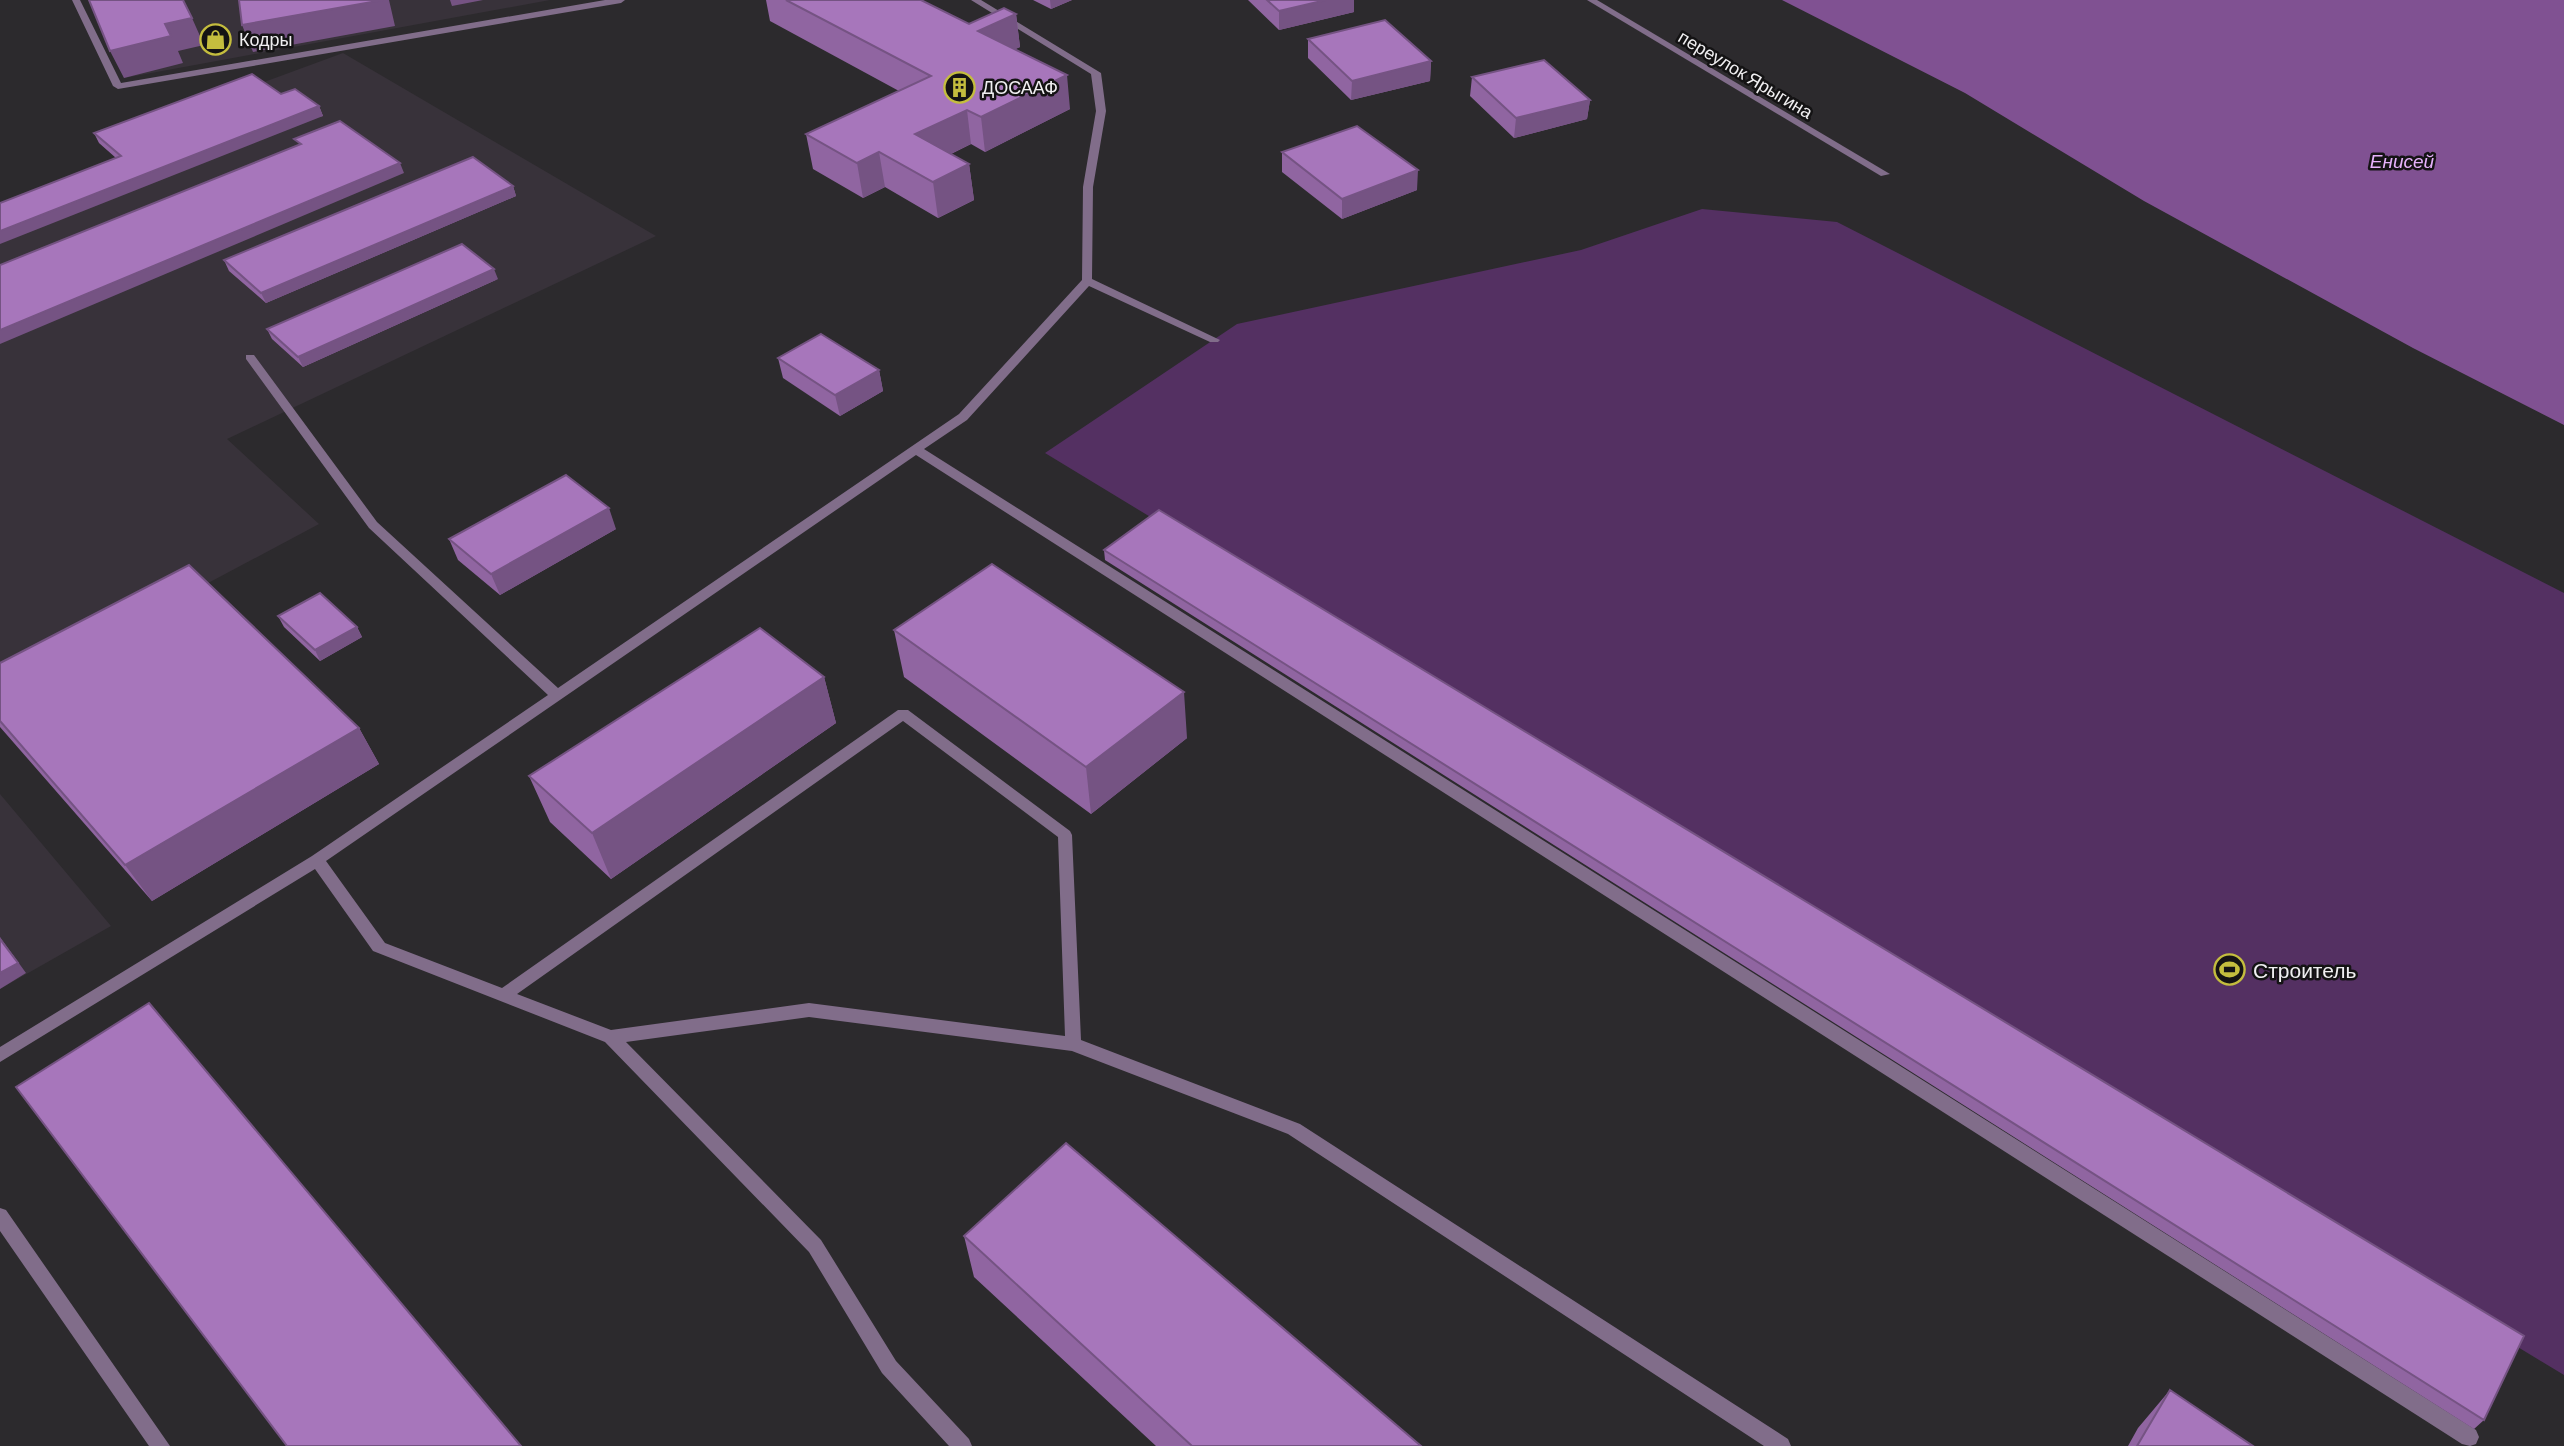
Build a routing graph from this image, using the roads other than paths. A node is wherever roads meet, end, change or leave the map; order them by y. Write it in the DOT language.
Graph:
graph roads {
  1 [pos="76,0"];
  2 [pos="621,0"];
  3 [pos="975,0"];
  4 [pos="1591,0"];
  5 [pos="1885,174"];
  6 [pos="1087,281"];
  7 [pos="1214,340"];
  8 [pos="250,357"];
  9 [pos="915,449"];
  10 [pos="557,695"];
  11 [pos="317,860"];
  12 [pos="505,994"];
  13 [pos="611,1037"];
  14 [pos="1073,1044"];
  15 [pos="0,1055"];
  16 [pos="0,1216"];
  17 [pos="2469,1437"];
  18 [pos="160,1446"];
  19 [pos="962,1446"];
  20 [pos="1781,1446"];
  1 -- 2 [label="street"];
  3 -- 6 [label="street"];
  4 -- 5 [label="street, переулок Ярыгина"];
  6 -- 7 [label="street"];
  6 -- 9 [label="street"];
  8 -- 10 [label="street"];
  9 -- 10 [label="street"];
  9 -- 17 [label="street"];
  10 -- 11 [label="street"];
  11 -- 12 [label="street"];
  11 -- 15 [label="street"];
  12 -- 13 [label="street"];
  12 -- 14 [label="street"];
  13 -- 14 [label="street"];
  13 -- 19 [label="street"];
  14 -- 20 [label="street"];
  16 -- 18 [label="street"];
}
